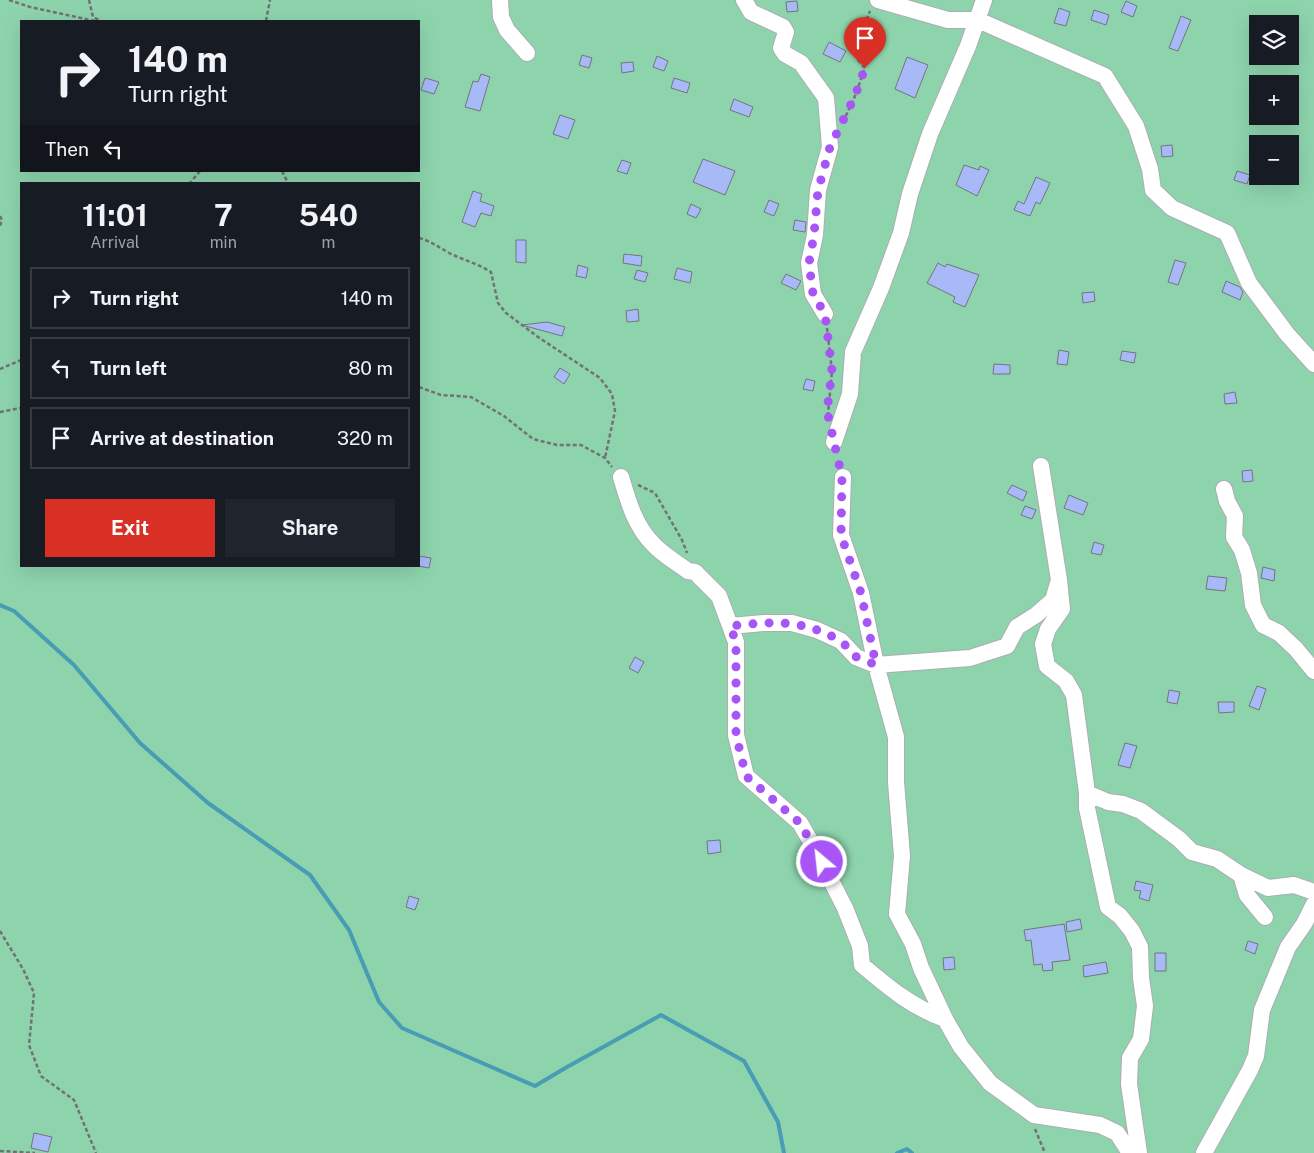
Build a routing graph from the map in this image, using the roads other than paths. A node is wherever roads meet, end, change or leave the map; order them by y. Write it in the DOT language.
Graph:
graph roads {
  1 [pos="500,0"];
  2 [pos="744,0"];
  3 [pos="984,0"];
  4 [pos="875,4"];
  5 [pos="978,20"];
  6 [pos="527,53"];
  7 [pos="825,314"];
  8 [pos="1314,364"];
  9 [pos="834,442"];
  10 [pos="1041,466"];
  11 [pos="621,477"];
  12 [pos="842,477"];
  13 [pos="1224,489"];
  14 [pos="1059,580"];
  15 [pos="730,626"];
  16 [pos="876,665"];
  17 [pos="1314,671"];
  18 [pos="1087,793"];
  19 [pos="1240,875"];
  20 [pos="1314,892"];
  21 [pos="1314,904"];
  22 [pos="1265,917"];
  23 [pos="945,1019"];
  24 [pos="1130,1153"];
  25 [pos="1139,1153"];
  26 [pos="1204,1153"];
  1 -- 6 [label="street"];
  2 -- 7 [label="street"];
  3 -- 5 [label="street"];
  4 -- 5 [label="street"];
  5 -- 8 [label="street"];
  5 -- 9 [label="street"];
  10 -- 14 [label="street"];
  11 -- 15 [label="street"];
  12 -- 16 [label="street"];
  13 -- 17 [label="street"];
  14 -- 16 [label="street"];
  14 -- 18 [label="street"];
  15 -- 16 [label="street"];
  15 -- 23 [label="street"];
  16 -- 23 [label="street"];
  18 -- 19 [label="street"];
  18 -- 25 [label="street"];
  19 -- 20 [label="street"];
  19 -- 22 [label="street"];
  21 -- 26 [label="street"];
  23 -- 24 [label="street"];
}
